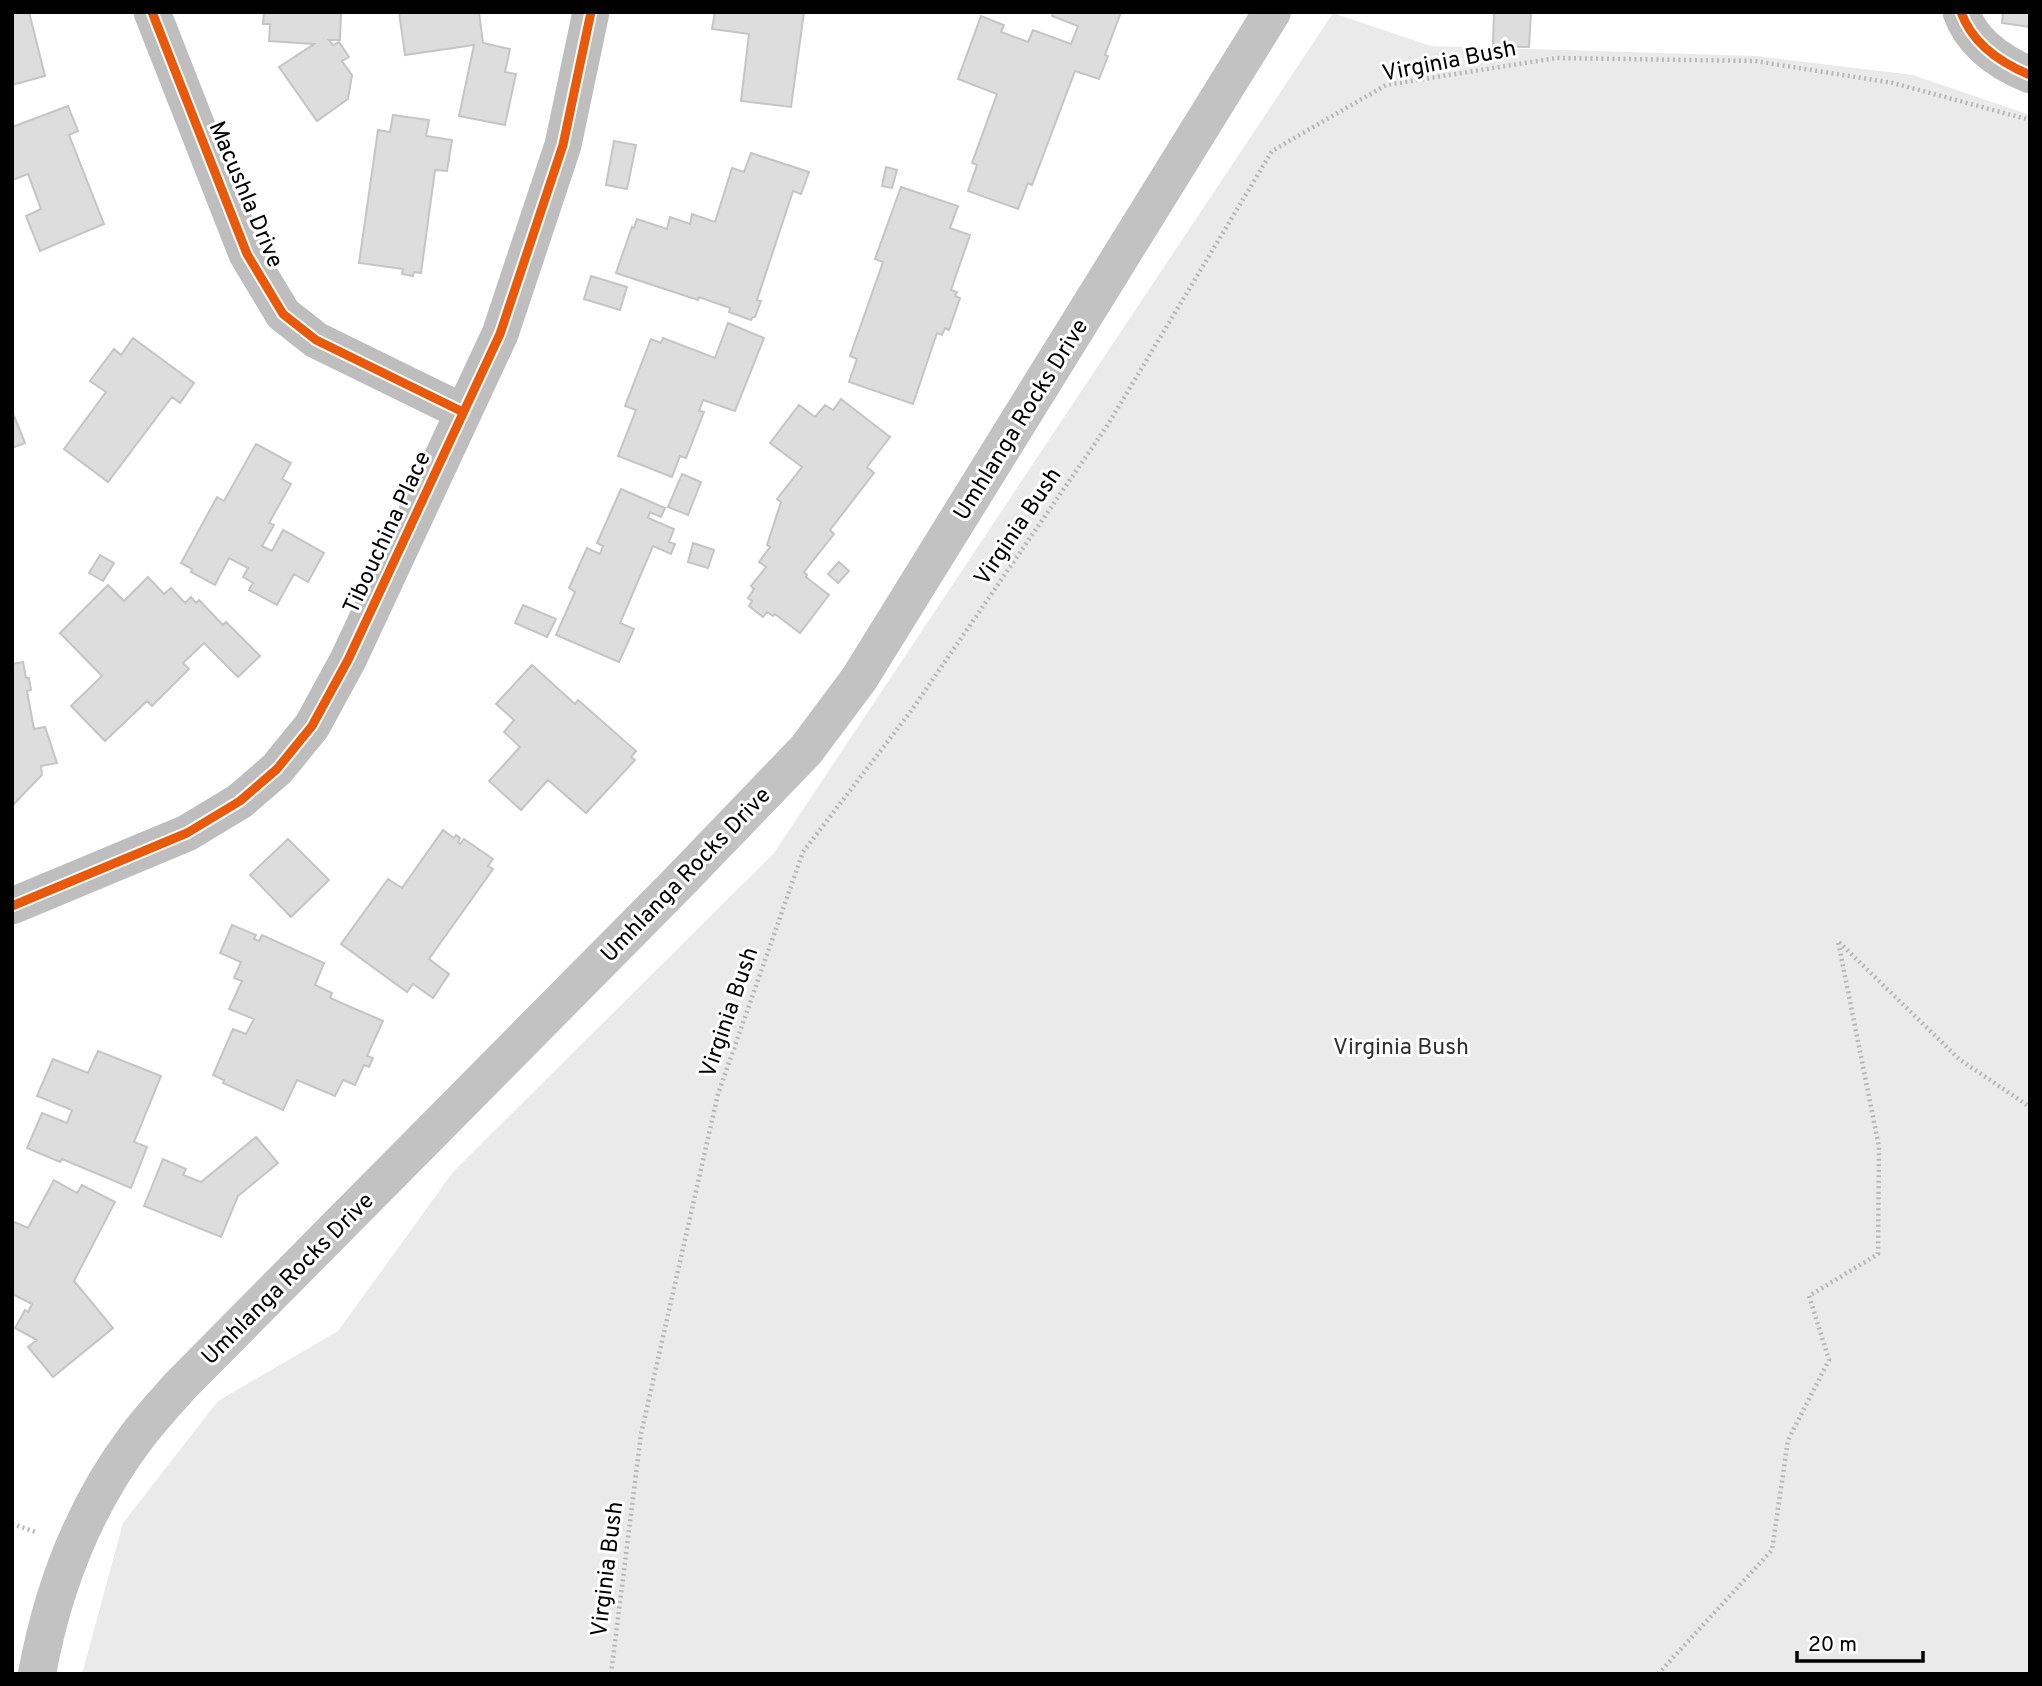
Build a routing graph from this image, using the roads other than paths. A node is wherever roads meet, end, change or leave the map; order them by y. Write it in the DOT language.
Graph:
graph roads {
  1 [pos="152,12"];
  2 [pos="591,12"];
  3 [pos="1272,12"];
  4 [pos="1961,12"];
  5 [pos="2030,75"];
  6 [pos="463,412"];
  7 [pos="12,906"];
  8 [pos="37,1674"];
  1 -- 6 [label="street, Macushla Drive"];
  2 -- 6 [label="street, Tibouchina Place"];
  3 -- 8 [label="main road, Umhlanga Rocks Drive"];
  4 -- 5 [label="street"];
  6 -- 7 [label="street, Tibouchina Place"];
}
